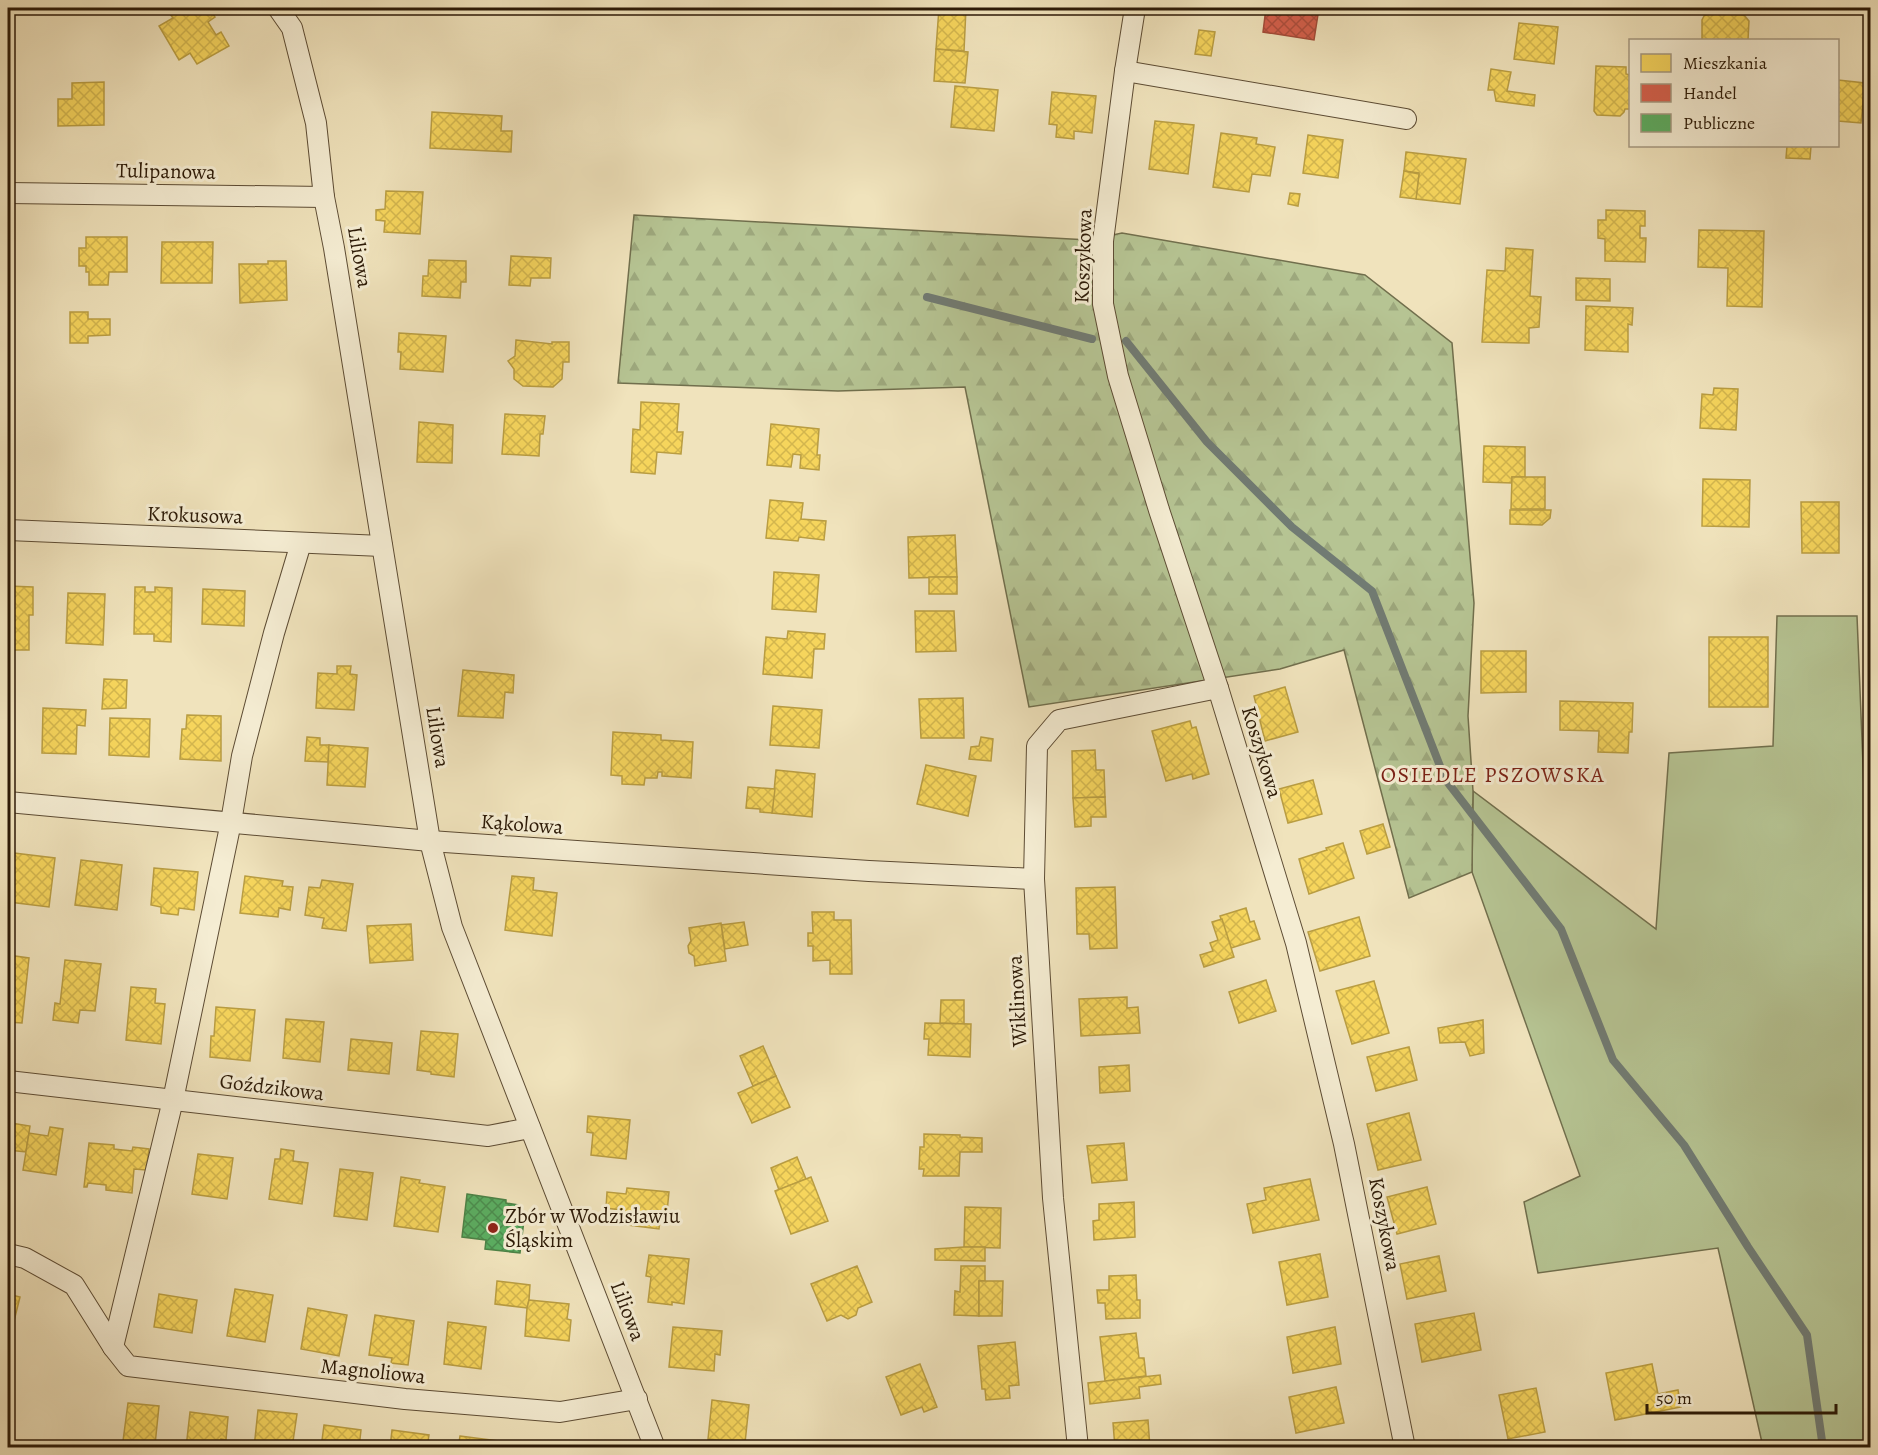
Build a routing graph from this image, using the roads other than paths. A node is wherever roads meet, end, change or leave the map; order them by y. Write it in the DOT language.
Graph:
graph roads {
  1 [pos="278,8"];
  2 [pos="1135,8"];
  3 [pos="1125,71"];
  4 [pos="1406,119"];
  5 [pos="8,194"];
  6 [pos="324,197"];
  7 [pos="8,530"];
  8 [pos="301,543"];
  9 [pos="382,546"];
  10 [pos="1218,688"];
  11 [pos="8,802"];
  12 [pos="231,822"];
  13 [pos="430,841"];
  14 [pos="1034,879"];
  15 [pos="8,1081"];
  16 [pos="173,1100"];
  17 [pos="530,1128"];
  18 [pos="8,1254"];
  19 [pos="113,1347"];
  20 [pos="637,1399"];
  21 [pos="655,1448"];
  22 [pos="1078,1448"];
  23 [pos="1405,1448"];
  1 -- 6 [label="street, Liliowa"];
  2 -- 3 [label="street, Koszykowa"];
  3 -- 4 [label="street"];
  3 -- 10 [label="street, Koszykowa"];
  5 -- 6 [label="street, Tulipanowa"];
  6 -- 9 [label="street, Liliowa"];
  7 -- 8 [label="street, Krokusowa"];
  8 -- 9 [label="street, Krokusowa"];
  8 -- 12 [label="street"];
  9 -- 13 [label="street, Liliowa"];
  10 -- 14 [label="street, Wiklinowa"];
  10 -- 23 [label="street, Koszykowa"];
  11 -- 12 [label="street, Kąkolowa"];
  12 -- 13 [label="street, Kąkolowa"];
  12 -- 16 [label="street"];
  13 -- 14 [label="street, Kąkolowa"];
  13 -- 17 [label="street, Liliowa"];
  14 -- 22 [label="street, Wiklinowa"];
  15 -- 16 [label="street, Goździkowa"];
  16 -- 17 [label="street, Goździkowa"];
  16 -- 19 [label="street"];
  17 -- 20 [label="street, Liliowa"];
  18 -- 19 [label="street, Magnoliowa"];
  19 -- 20 [label="street, Magnoliowa"];
  20 -- 21 [label="street, Liliowa"];
}
